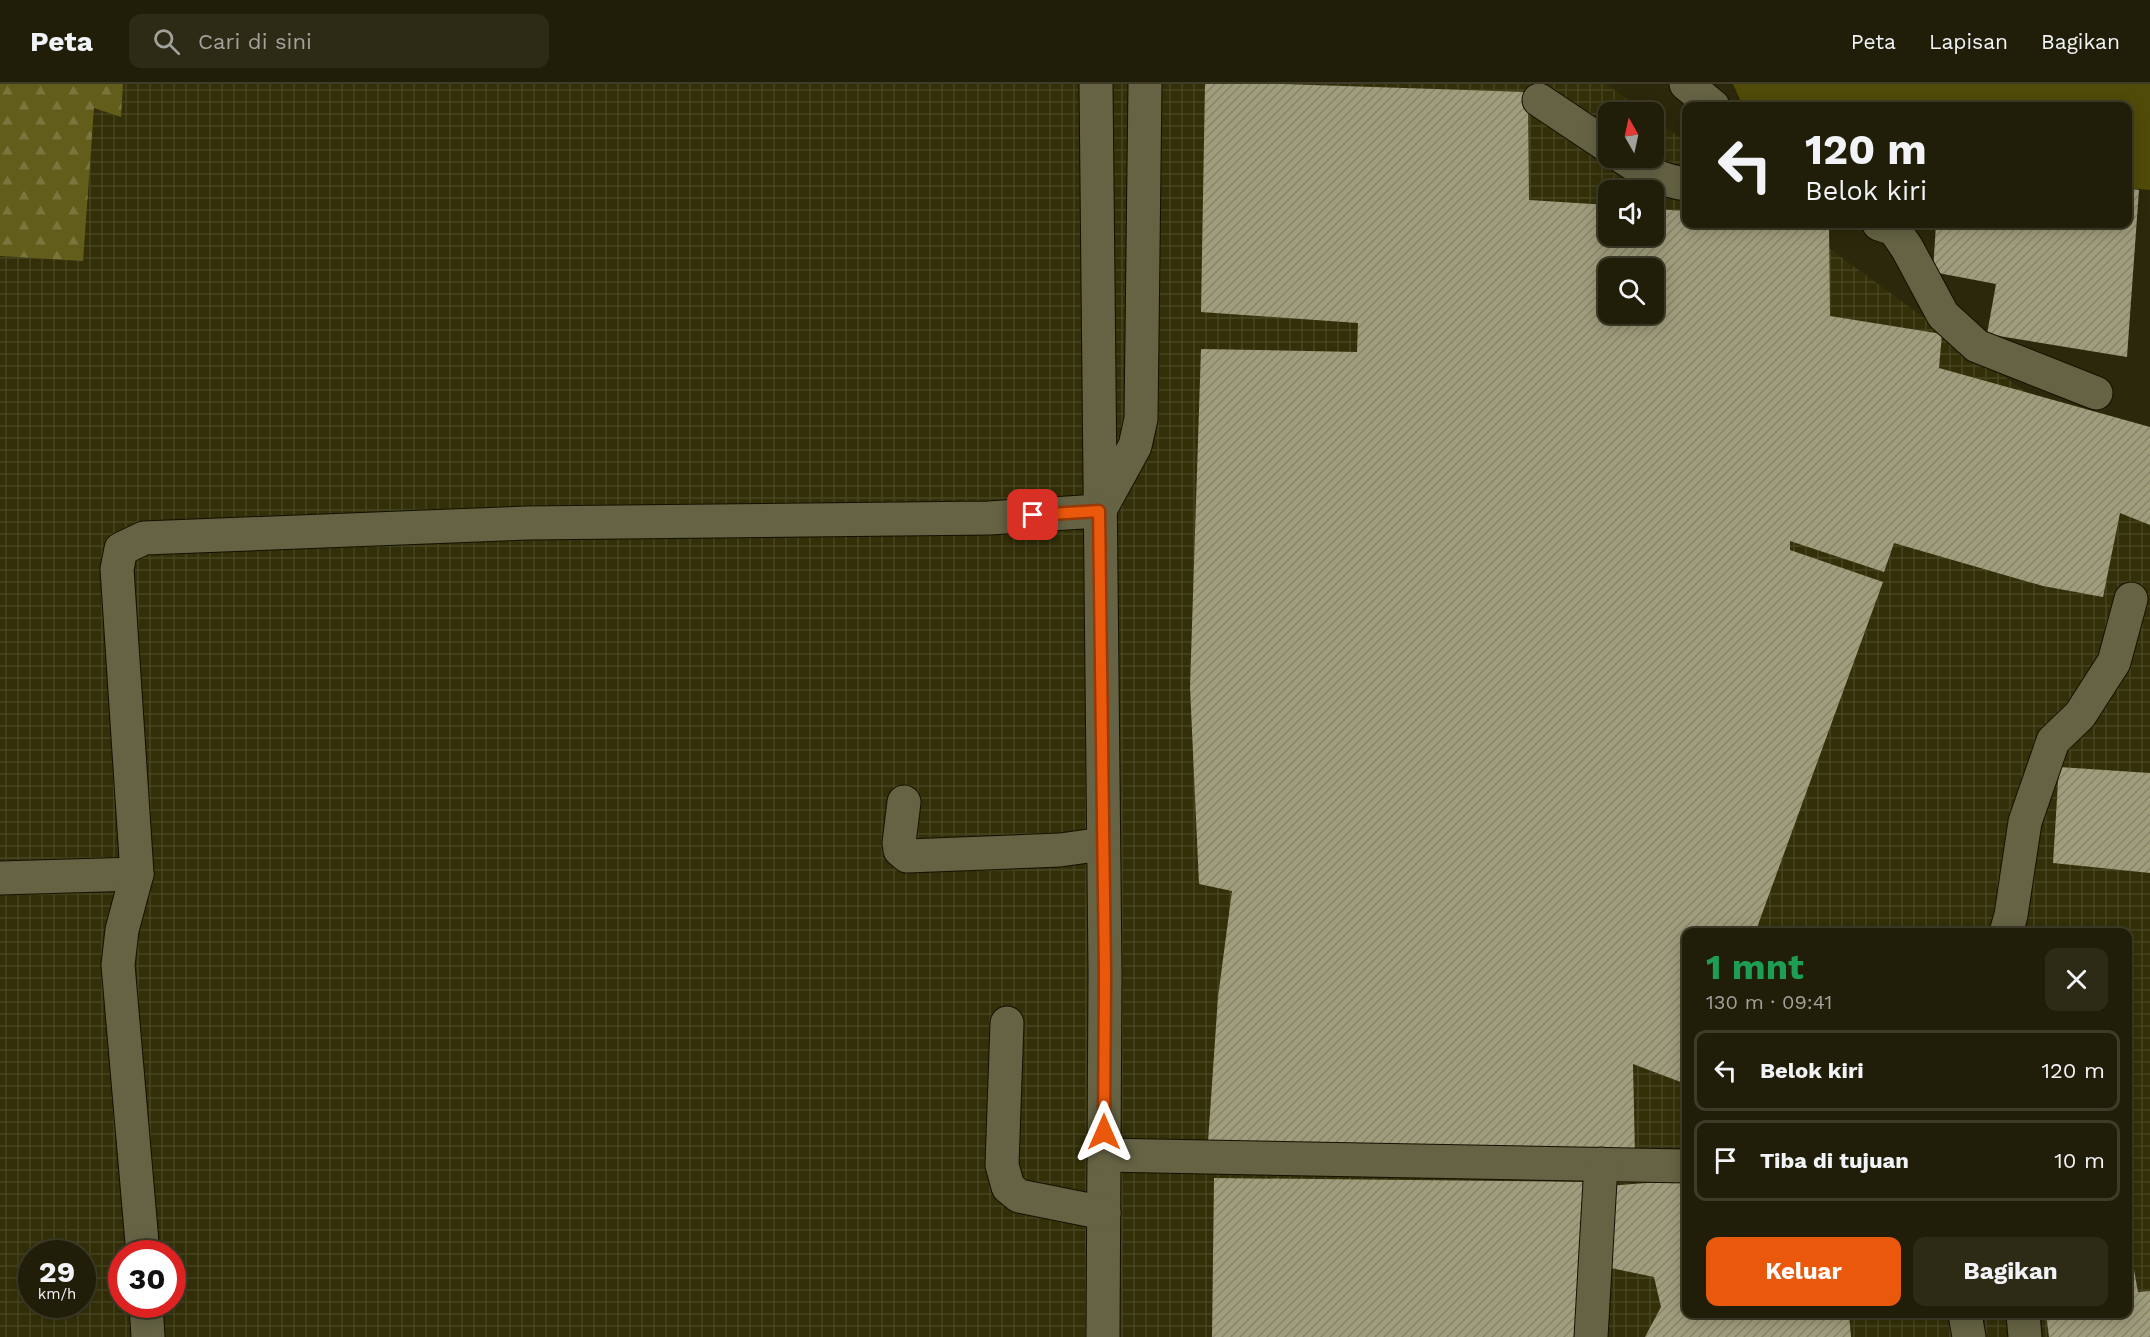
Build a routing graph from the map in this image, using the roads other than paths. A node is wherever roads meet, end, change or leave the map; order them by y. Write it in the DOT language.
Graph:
graph roads {
  1 [pos="1096,84"];
  2 [pos="1145,84"];
  3 [pos="1686,84"];
  4 [pos="1539,100"];
  5 [pos="1708,102"];
  6 [pos="1598,140"];
  7 [pos="1639,168"];
  8 [pos="1682,184"];
  9 [pos="1891,228"];
  10 [pos="2096,393"];
  11 [pos="1099,511"];
  12 [pos="2131,599"];
  13 [pos="904,802"];
  14 [pos="1103,844"];
  15 [pos="137,874"];
  16 [pos="0,878"];
  17 [pos="2007,928"];
  18 [pos="1007,1023"];
  19 [pos="1104,1155"];
  20 [pos="1601,1164"];
  21 [pos="1682,1166"];
  22 [pos="1104,1213"];
  23 [pos="142,1240"];
  24 [pos="147,1318"];
  25 [pos="1966,1318"];
  26 [pos="2023,1318"];
  27 [pos="148,1337"];
  28 [pos="1103,1337"];
  29 [pos="1591,1337"];
  30 [pos="1969,1337"];
  31 [pos="2025,1337"];
  1 -- 11 [label="street"];
  2 -- 11 [label="street"];
  3 -- 5 [label="street"];
  4 -- 6 [label="street"];
  7 -- 8 [label="street"];
  9 -- 10 [label="street"];
  11 -- 14 [label="street"];
  11 -- 15 [label="street"];
  12 -- 17 [label="street"];
  13 -- 14 [label="street"];
  14 -- 19 [label="street"];
  15 -- 16 [label="street"];
  15 -- 23 [label="street"];
  18 -- 22 [label="street"];
  19 -- 20 [label="street"];
  19 -- 22 [label="street"];
  20 -- 21 [label="street"];
  20 -- 29 [label="street"];
  22 -- 28 [label="street"];
  24 -- 27 [label="street"];
  25 -- 30 [label="street"];
  26 -- 31 [label="street"];
}
